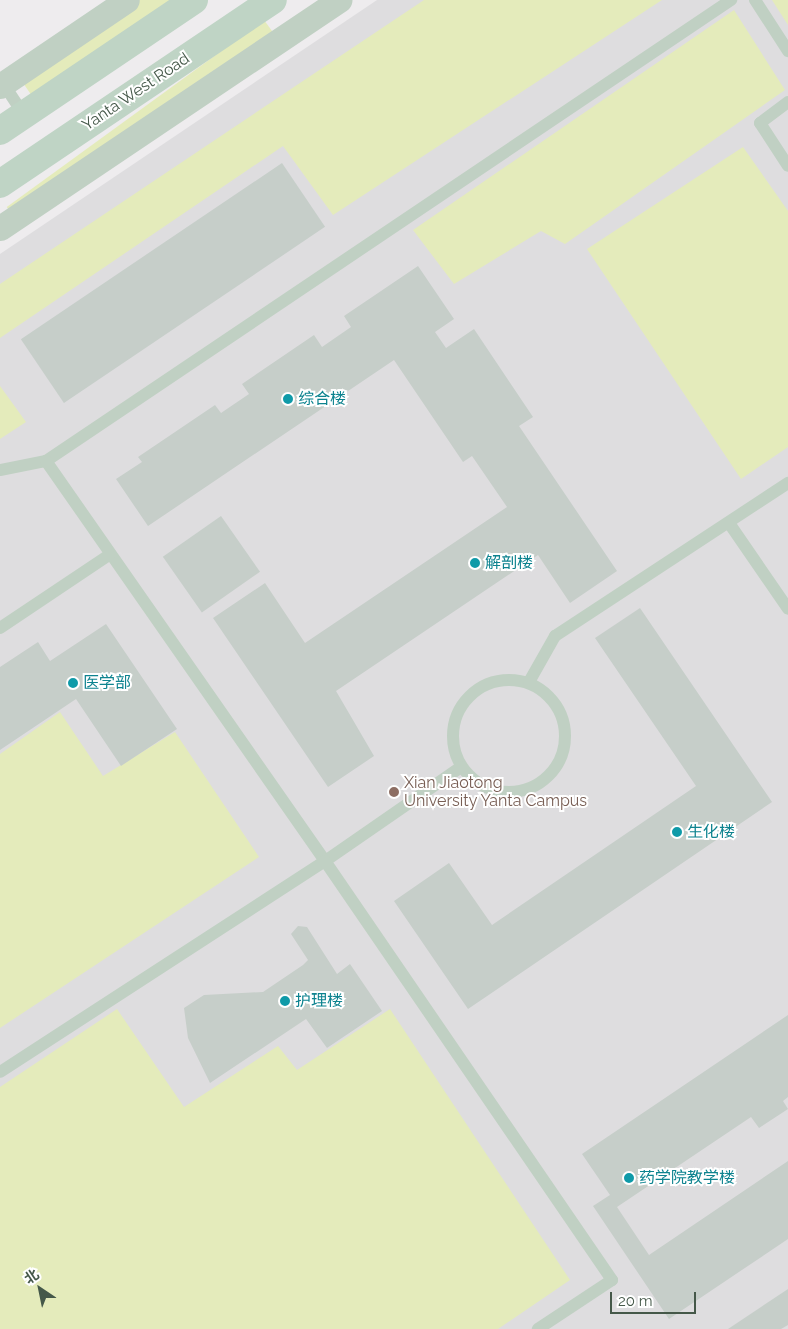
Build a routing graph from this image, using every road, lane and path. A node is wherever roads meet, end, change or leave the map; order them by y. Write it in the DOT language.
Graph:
graph roads {
  1 [pos="127,0"];
  2 [pos="194,0"];
  3 [pos="272,0"];
  4 [pos="339,0"];
  5 [pos="731,0"];
  6 [pos="755,0"];
  7 [pos="788,51"];
  8 [pos="1,83"];
  9 [pos="788,102"];
  10 [pos="24,114"];
  11 [pos="0,131"];
  12 [pos="788,166"];
  13 [pos="0,184"];
  14 [pos="0,228"];
  15 [pos="46,461"];
  16 [pos="0,470"];
  17 [pos="788,483"];
  18 [pos="729,523"];
  19 [pos="109,555"];
  20 [pos="788,609"];
  21 [pos="0,628"];
  22 [pos="529,682"];
  23 [pos="461,767"];
  24 [pos="325,861"];
  25 [pos="0,1072"];
  26 [pos="538,1329"];
  1 -- 8 [label="street"];
  2 -- 10 [label="main road"];
  3 -- 13 [label="main road, Yanta West Road"];
  4 -- 14 [label="street"];
  5 -- 15 [label="lane"];
  6 -- 7 [label="lane"];
  8 -- 10 [label="lane"];
  9 -- 12 [label="lane"];
  10 -- 11 [label="main road"];
  15 -- 16 [label="lane"];
  15 -- 19 [label="lane"];
  17 -- 18 [label="lane"];
  18 -- 20 [label="lane"];
  18 -- 22 [label="lane"];
  19 -- 21 [label="lane"];
  19 -- 24 [label="lane"];
  22 -- 23 [label="lane"];
  22 -- 23 [label="lane"];
  23 -- 24 [label="lane"];
  24 -- 25 [label="lane"];
  24 -- 26 [label="lane"];
}
